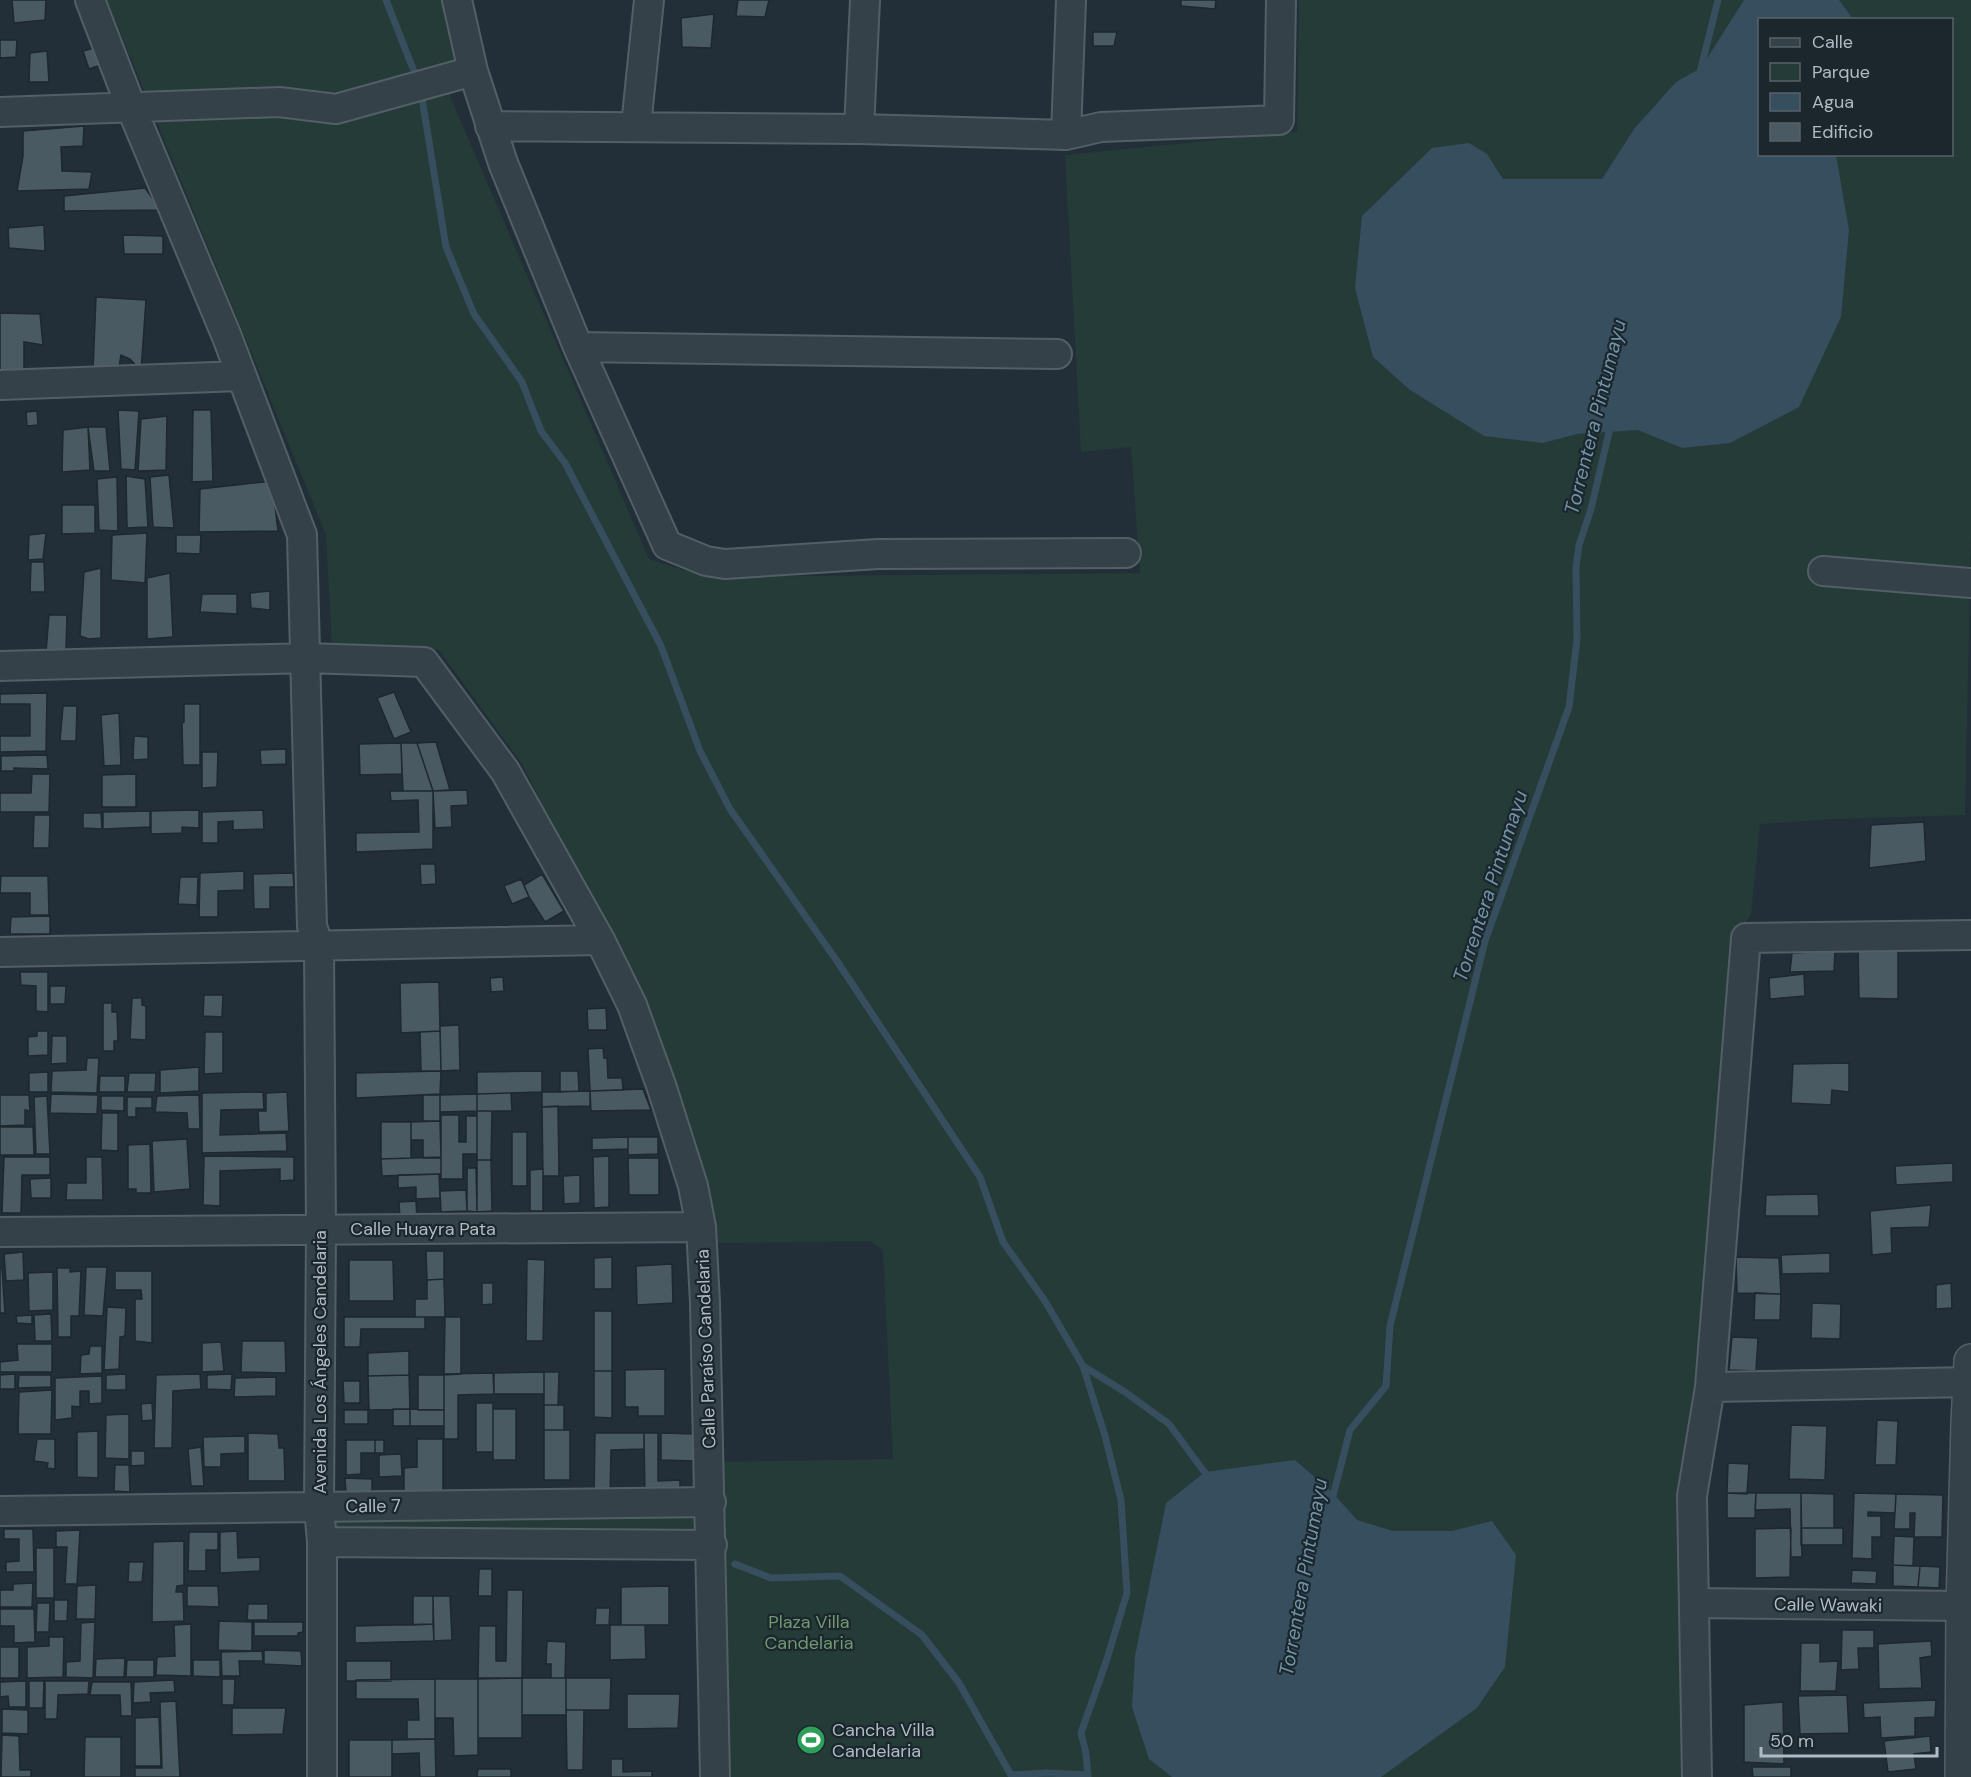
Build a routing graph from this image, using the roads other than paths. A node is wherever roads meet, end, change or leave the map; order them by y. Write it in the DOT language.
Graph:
graph roads {
  1 [pos="90,0"];
  2 [pos="457,0"];
  3 [pos="649,0"];
  4 [pos="865,0"];
  5 [pos="1071,0"];
  6 [pos="1281,0"];
  7 [pos="473,71"];
  8 [pos="131,107"];
  9 [pos="0,112"];
  10 [pos="490,126"];
  11 [pos="636,126"];
  12 [pos="859,129"];
  13 [pos="1066,135"];
  14 [pos="578,347"];
  15 [pos="1057,354"];
  16 [pos="241,376"];
  17 [pos="0,385"];
  18 [pos="1126,553"];
  19 [pos="1823,570"];
  20 [pos="1971,583"];
  21 [pos="307,658"];
  22 [pos="0,666"];
  23 [pos="1971,935"];
  24 [pos="600,940"];
  25 [pos="319,947"];
  26 [pos="0,952"];
  27 [pos="701,1227"];
  28 [pos="321,1229"];
  29 [pos="0,1232"];
  30 [pos="1971,1361"];
  31 [pos="1970,1382"];
  32 [pos="1710,1387"];
  33 [pos="1969,1423"];
  34 [pos="711,1502"];
  35 [pos="320,1507"];
  36 [pos="0,1511"];
  37 [pos="322,1542"];
  38 [pos="712,1545"];
  39 [pos="1694,1603"];
  40 [pos="1963,1606"];
  41 [pos="1967,1640"];
  42 [pos="322,1777"];
  43 [pos="715,1777"];
  44 [pos="1697,1777"];
  45 [pos="1962,1777"];
  1 -- 8 [label="street, Avenida Los Ángeles Candelaria"];
  2 -- 7 [label="street"];
  3 -- 11 [label="street"];
  4 -- 12 [label="street"];
  5 -- 13 [label="street"];
  6 -- 13 [label="street"];
  7 -- 8 [label="street"];
  7 -- 10 [label="street"];
  8 -- 9 [label="street"];
  8 -- 16 [label="street, Avenida Los Ángeles Candelaria"];
  10 -- 11 [label="street"];
  10 -- 14 [label="street"];
  11 -- 12 [label="street"];
  12 -- 13 [label="street"];
  14 -- 15 [label="street"];
  14 -- 18 [label="street"];
  16 -- 17 [label="street"];
  16 -- 21 [label="street, Avenida Los Ángeles Candelaria"];
  19 -- 20 [label="street"];
  21 -- 22 [label="street"];
  21 -- 24 [label="street, Calle Paraíso Candelaria"];
  21 -- 25 [label="street, Avenida Los Ángeles Candelaria"];
  23 -- 32 [label="street"];
  24 -- 25 [label="street"];
  24 -- 27 [label="street, Calle Paraíso Candelaria"];
  25 -- 26 [label="street"];
  25 -- 28 [label="street, Avenida Los Ángeles Candelaria"];
  27 -- 28 [label="street, Calle Huayra Pata"];
  27 -- 34 [label="street, Calle Paraíso Candelaria"];
  28 -- 29 [label="street, Calle Huayra Pata"];
  28 -- 35 [label="street, Avenida Los Ángeles Candelaria"];
  30 -- 31 [label="street"];
  31 -- 32 [label="street"];
  31 -- 33 [label="street"];
  32 -- 39 [label="street"];
  33 -- 40 [label="street"];
  34 -- 35 [label="street, Calle 7"];
  34 -- 38 [label="street, Calle Paraíso Candelaria"];
  35 -- 36 [label="street, Calle 7"];
  35 -- 37 [label="street, Avenida Los Ángeles Candelaria"];
  37 -- 38 [label="street, Calle 7"];
  37 -- 42 [label="street, Avenida Los Ángeles Candelaria"];
  38 -- 43 [label="street, Calle Paraíso Candelaria"];
  39 -- 40 [label="street, Calle Wawaki"];
  39 -- 44 [label="street"];
  40 -- 41 [label="street"];
  41 -- 45 [label="street"];
}
